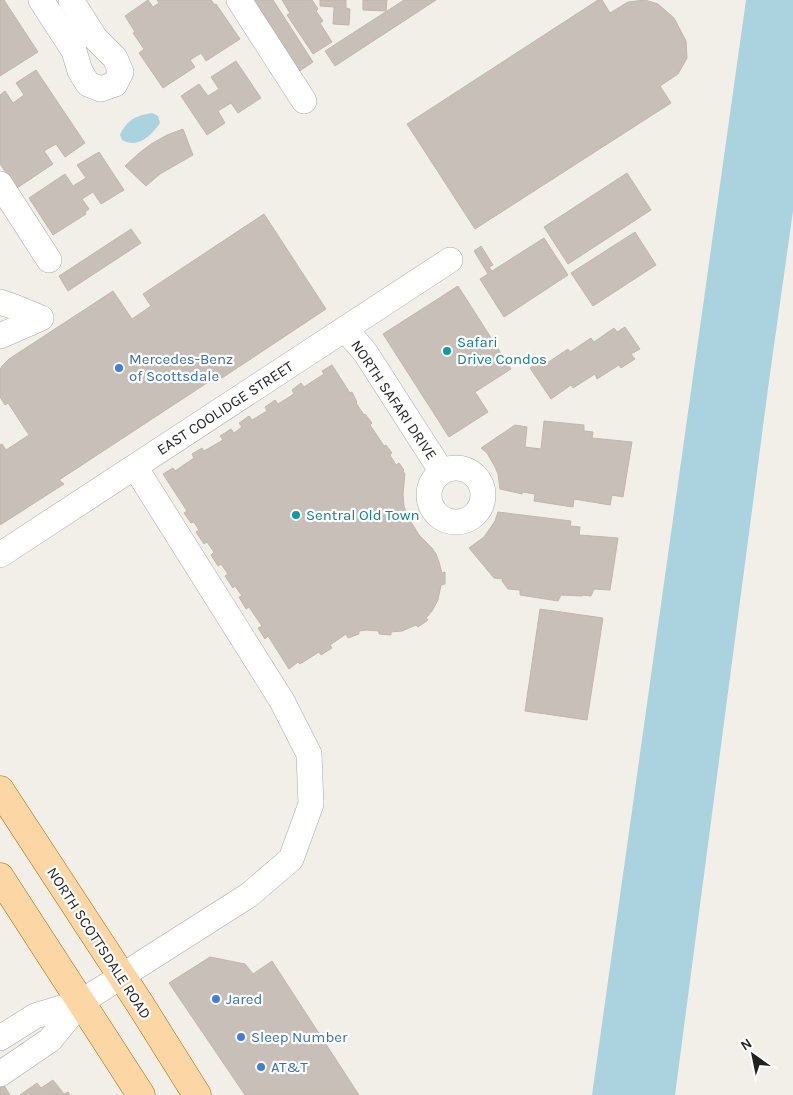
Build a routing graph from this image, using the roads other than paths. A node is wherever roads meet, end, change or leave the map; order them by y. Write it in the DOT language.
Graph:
graph roads {
  1 [pos="41,0"];
  2 [pos="71,0"];
  3 [pos="239,0"];
  4 [pos="304,101"];
  5 [pos="0,184"];
  6 [pos="50,260"];
  7 [pos="450,260"];
  8 [pos="0,302"];
  9 [pos="345,329"];
  10 [pos="0,336"];
  11 [pos="135,467"];
  12 [pos="442,472"];
  13 [pos="0,555"];
  14 [pos="0,790"];
  15 [pos="0,878"];
  16 [pos="121,976"];
  17 [pos="81,1002"];
  18 [pos="0,1038"];
  19 [pos="0,1074"];
  20 [pos="141,1095"];
  21 [pos="197,1095"];
  1 -- 2 [label="street"];
  3 -- 4 [label="street"];
  5 -- 6 [label="street"];
  7 -- 9 [label="street, EAST COOLIDGE STREET"];
  8 -- 10 [label="street"];
  9 -- 11 [label="street, EAST COOLIDGE STREET"];
  9 -- 12 [label="street, NORTH SAFARI DRIVE"];
  11 -- 13 [label="street, EAST COOLIDGE STREET"];
  11 -- 16 [label="street"];
  14 -- 16 [label="main road, NORTH SCOTTSDALE ROAD"];
  15 -- 17 [label="main road"];
  16 -- 17 [label="street"];
  16 -- 21 [label="main road, NORTH SCOTTSDALE ROAD"];
  17 -- 18 [label="street"];
  17 -- 19 [label="street"];
  17 -- 20 [label="main road"];
}
